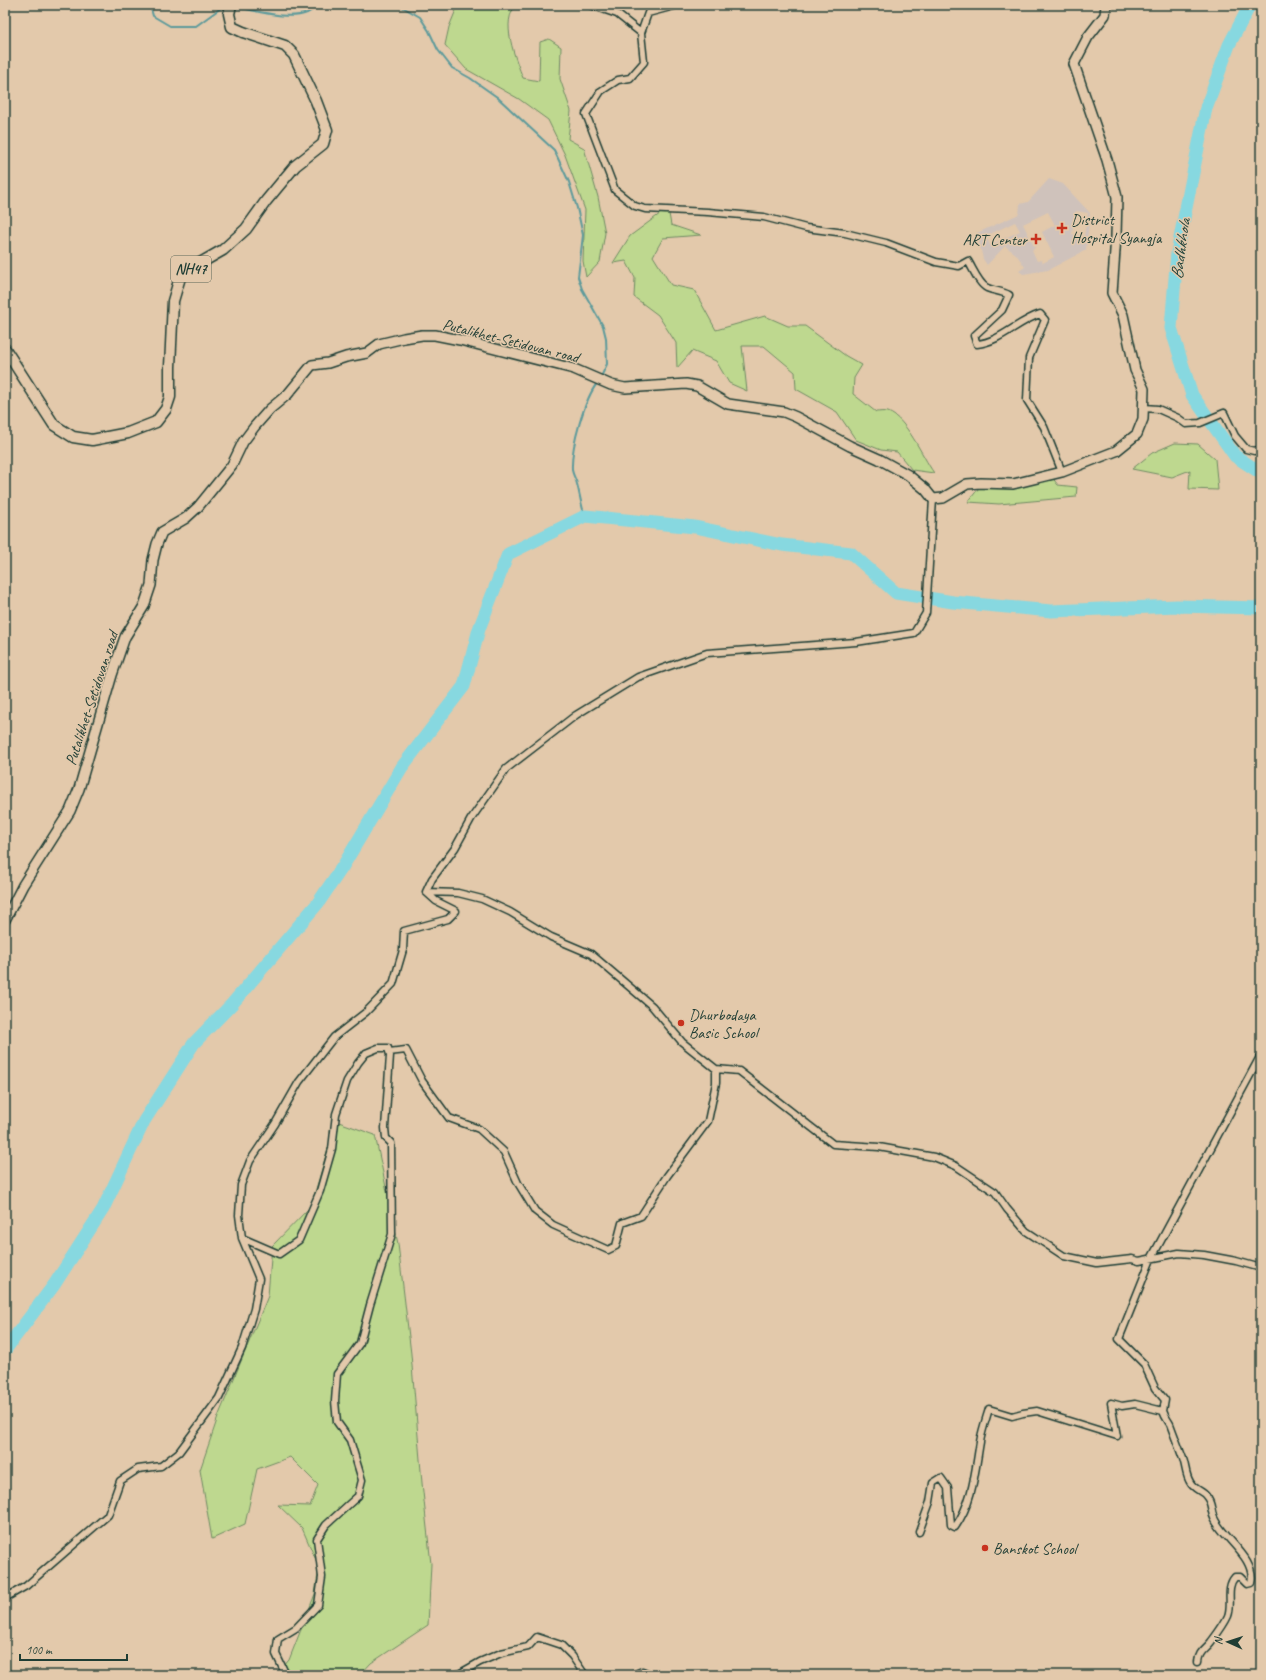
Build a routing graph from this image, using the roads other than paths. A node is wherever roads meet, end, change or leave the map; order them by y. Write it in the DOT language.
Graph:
graph roads {
  1 [pos="591,5"];
  2 [pos="678,5"];
  3 [pos="1106,5"];
  4 [pos="230,9"];
  5 [pos="641,33"];
  6 [pos="5,349"];
  7 [pos="1144,408"];
  8 [pos="1261,449"];
  9 [pos="1062,472"];
  10 [pos="934,502"];
  11 [pos="426,892"];
  12 [pos="5,920"];
  13 [pos="389,1052"];
  14 [pos="1261,1055"];
  15 [pos="716,1069"];
  16 [pos="242,1238"];
  17 [pos="1150,1259"];
  18 [pos="1261,1268"];
  19 [pos="1163,1411"];
  20 [pos="919,1532"];
  21 [pos="5,1598"];
  22 [pos="1198,1662"];
  23 [pos="286,1675"];
  24 [pos="457,1675"];
  25 [pos="585,1675"];
  26 [pos="633,1675"];
  27 [pos="652,1675"];
  1 -- 5 [label="street"];
  2 -- 5 [label="street"];
  3 -- 7 [label="main road"];
  4 -- 6 [label="highway, NH47"];
  5 -- 9 [label="street"];
  7 -- 8 [label="street"];
  7 -- 9 [label="main road"];
  9 -- 10 [label="main road"];
  10 -- 11 [label="street"];
  10 -- 12 [label="main road, Putalikhet-Setidovan road"];
  11 -- 15 [label="street"];
  11 -- 16 [label="street"];
  13 -- 15 [label="street"];
  13 -- 16 [label="street"];
  13 -- 23 [label="street"];
  14 -- 17 [label="street"];
  15 -- 17 [label="street"];
  16 -- 21 [label="street"];
  17 -- 18 [label="street"];
  17 -- 19 [label="street"];
  19 -- 20 [label="street"];
  19 -- 22 [label="street"];
  24 -- 25 [label="street"];
  26 -- 27 [label="street"];
}
